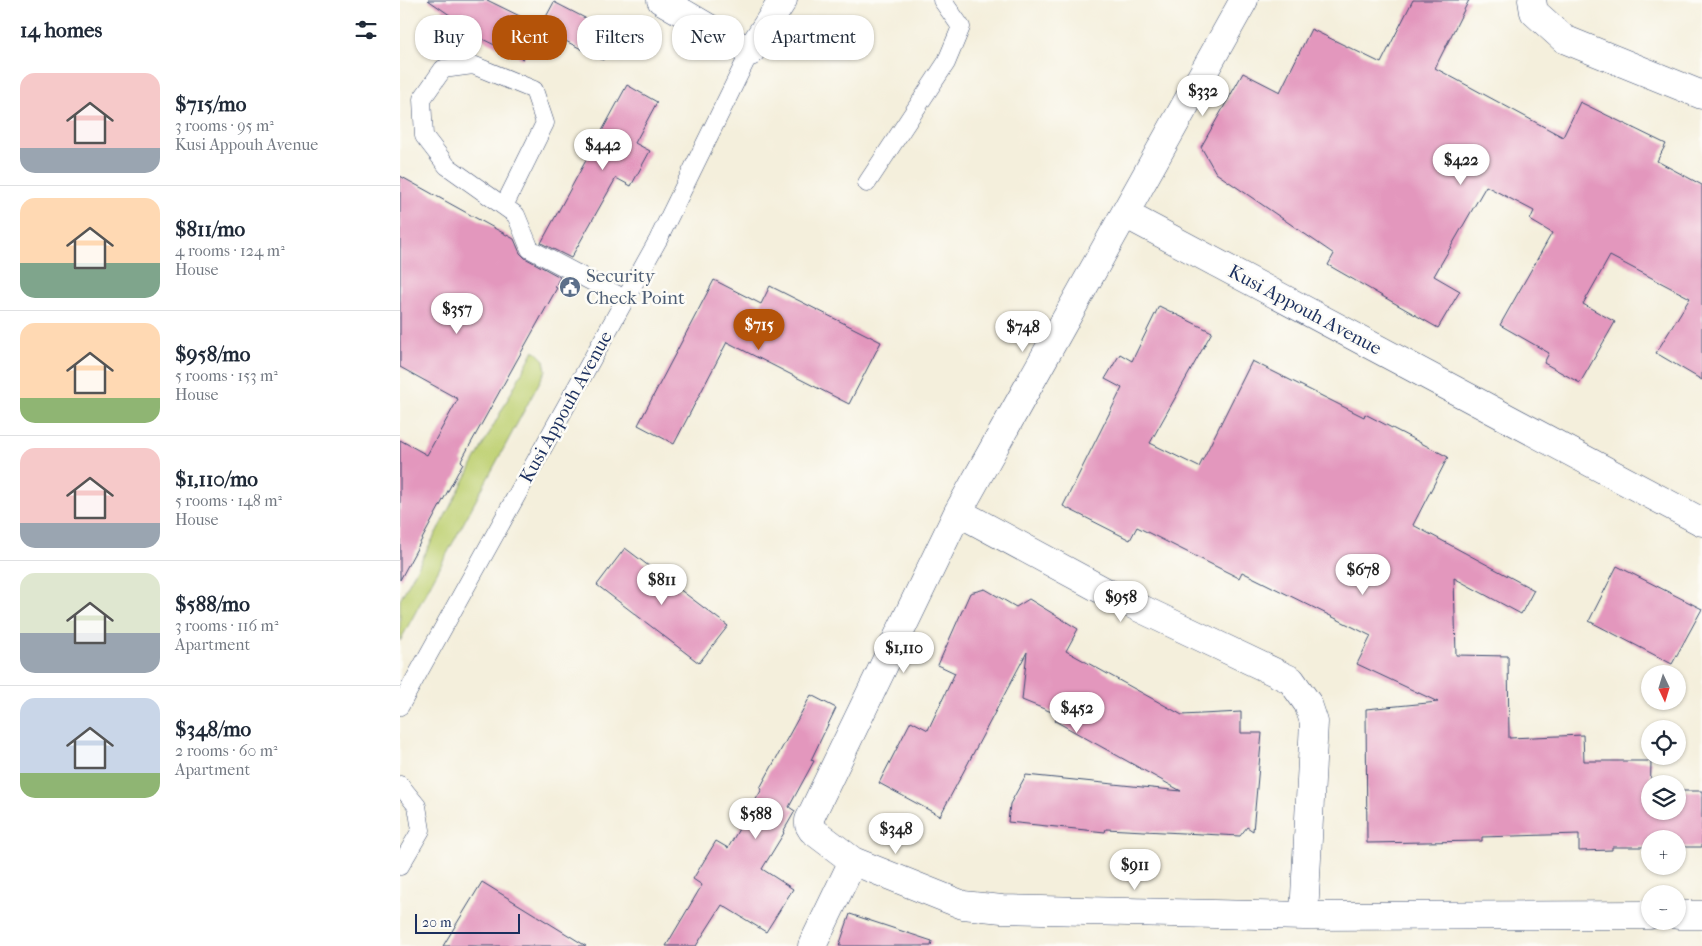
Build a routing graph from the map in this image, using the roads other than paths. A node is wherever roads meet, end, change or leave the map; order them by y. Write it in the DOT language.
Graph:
graph roads {
  1 [pos="661,0"];
  2 [pos="783,0"];
  3 [pos="942,0"];
  4 [pos="1244,0"];
  5 [pos="1532,0"];
  6 [pos="750,52"];
  7 [pos="1702,95"];
  8 [pos="868,183"];
  9 [pos="504,206"];
  10 [pos="1125,214"];
  11 [pos="625,299"];
  12 [pos="958,512"];
  13 [pos="1702,522"];
  14 [pos="400,706"];
  15 [pos="400,785"];
  16 [pos="854,861"];
  17 [pos="400,866"];
  18 [pos="1641,915"];
  19 [pos="1686,915"];
  20 [pos="1702,915"];
  21 [pos="1304,916"];
  22 [pos="812,946"];
  1 -- 6 [label="street"];
  2 -- 6 [label="street, Kusi Appouh Avenue"];
  3 -- 8 [label="lane"];
  4 -- 10 [label="street"];
  5 -- 7 [label="street"];
  6 -- 11 [label="lane, Kusi Appouh Avenue"];
  9 -- 9 [label="lane"];
  9 -- 11 [label="lane"];
  10 -- 12 [label="street"];
  10 -- 13 [label="street, Kusi Appouh Avenue"];
  11 -- 14 [label="lane, Kusi Appouh Avenue"];
  12 -- 16 [label="street"];
  12 -- 21 [label="street"];
  15 -- 17 [label="lane"];
  16 -- 21 [label="street"];
  16 -- 22 [label="street"];
  18 -- 21 [label="street"];
  19 -- 20 [label="street"];
}
